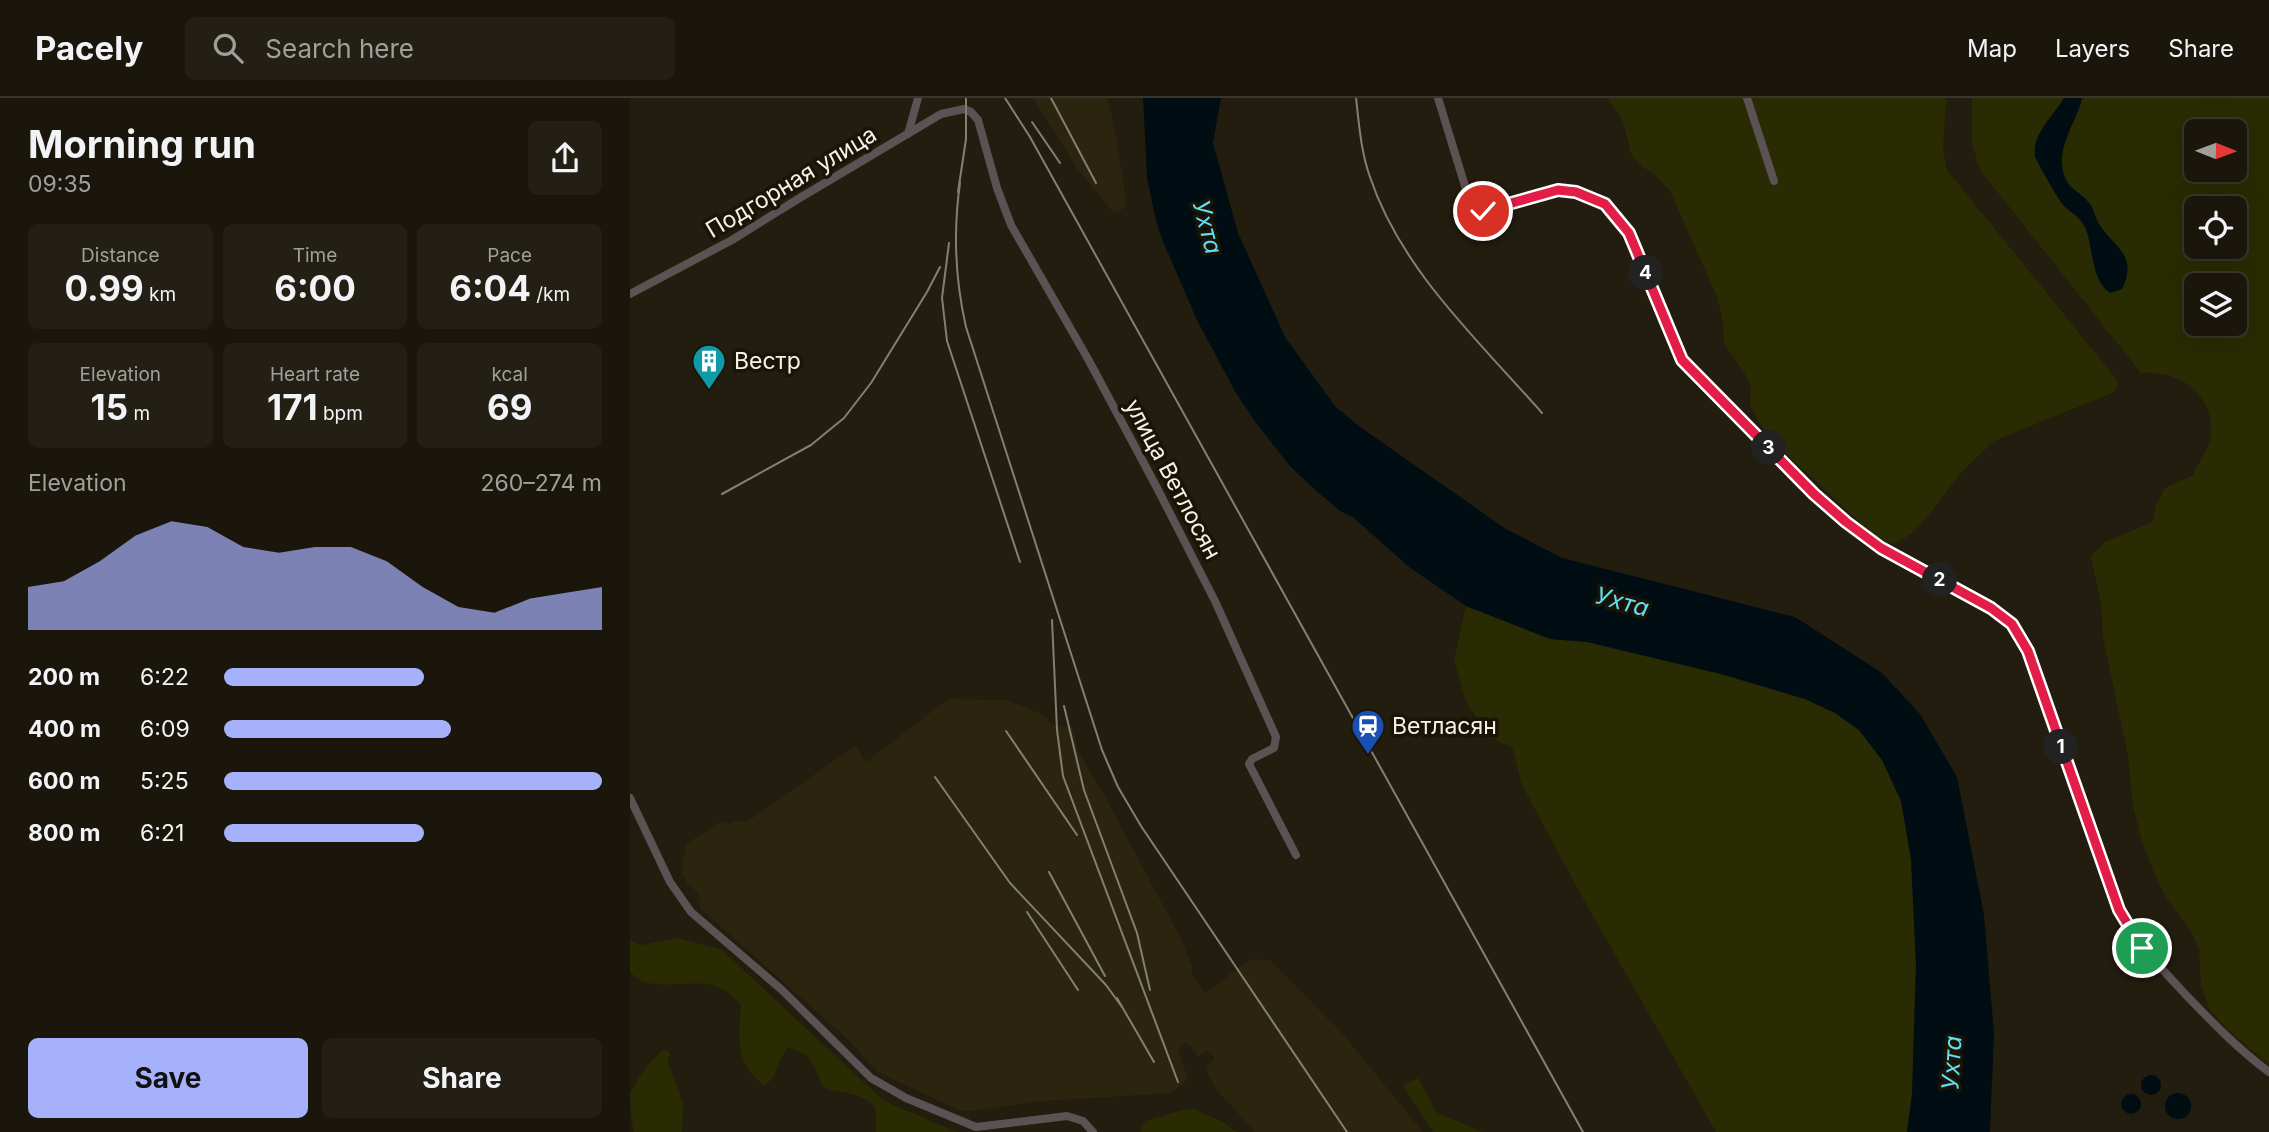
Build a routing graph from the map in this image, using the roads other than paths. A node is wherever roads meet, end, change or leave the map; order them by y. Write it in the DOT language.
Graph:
graph roads {
  1 [pos="918,98"];
  2 [pos="1438,98"];
  3 [pos="1747,98"];
  4 [pos="971,112"];
  5 [pos="908,134"];
  6 [pos="1774,181"];
  7 [pos="630,294"];
  8 [pos="630,798"];
  9 [pos="1296,855"];
  10 [pos="2269,1072"];
  11 [pos="1093,1132"];
  1 -- 5 [label="street"];
  2 -- 10 [label="street"];
  3 -- 6 [label="street"];
  4 -- 5 [label="street, Подгорная улица"];
  4 -- 9 [label="street, улица Ветлосян"];
  5 -- 7 [label="street, Подгорная улица"];
  8 -- 11 [label="street"];
}
